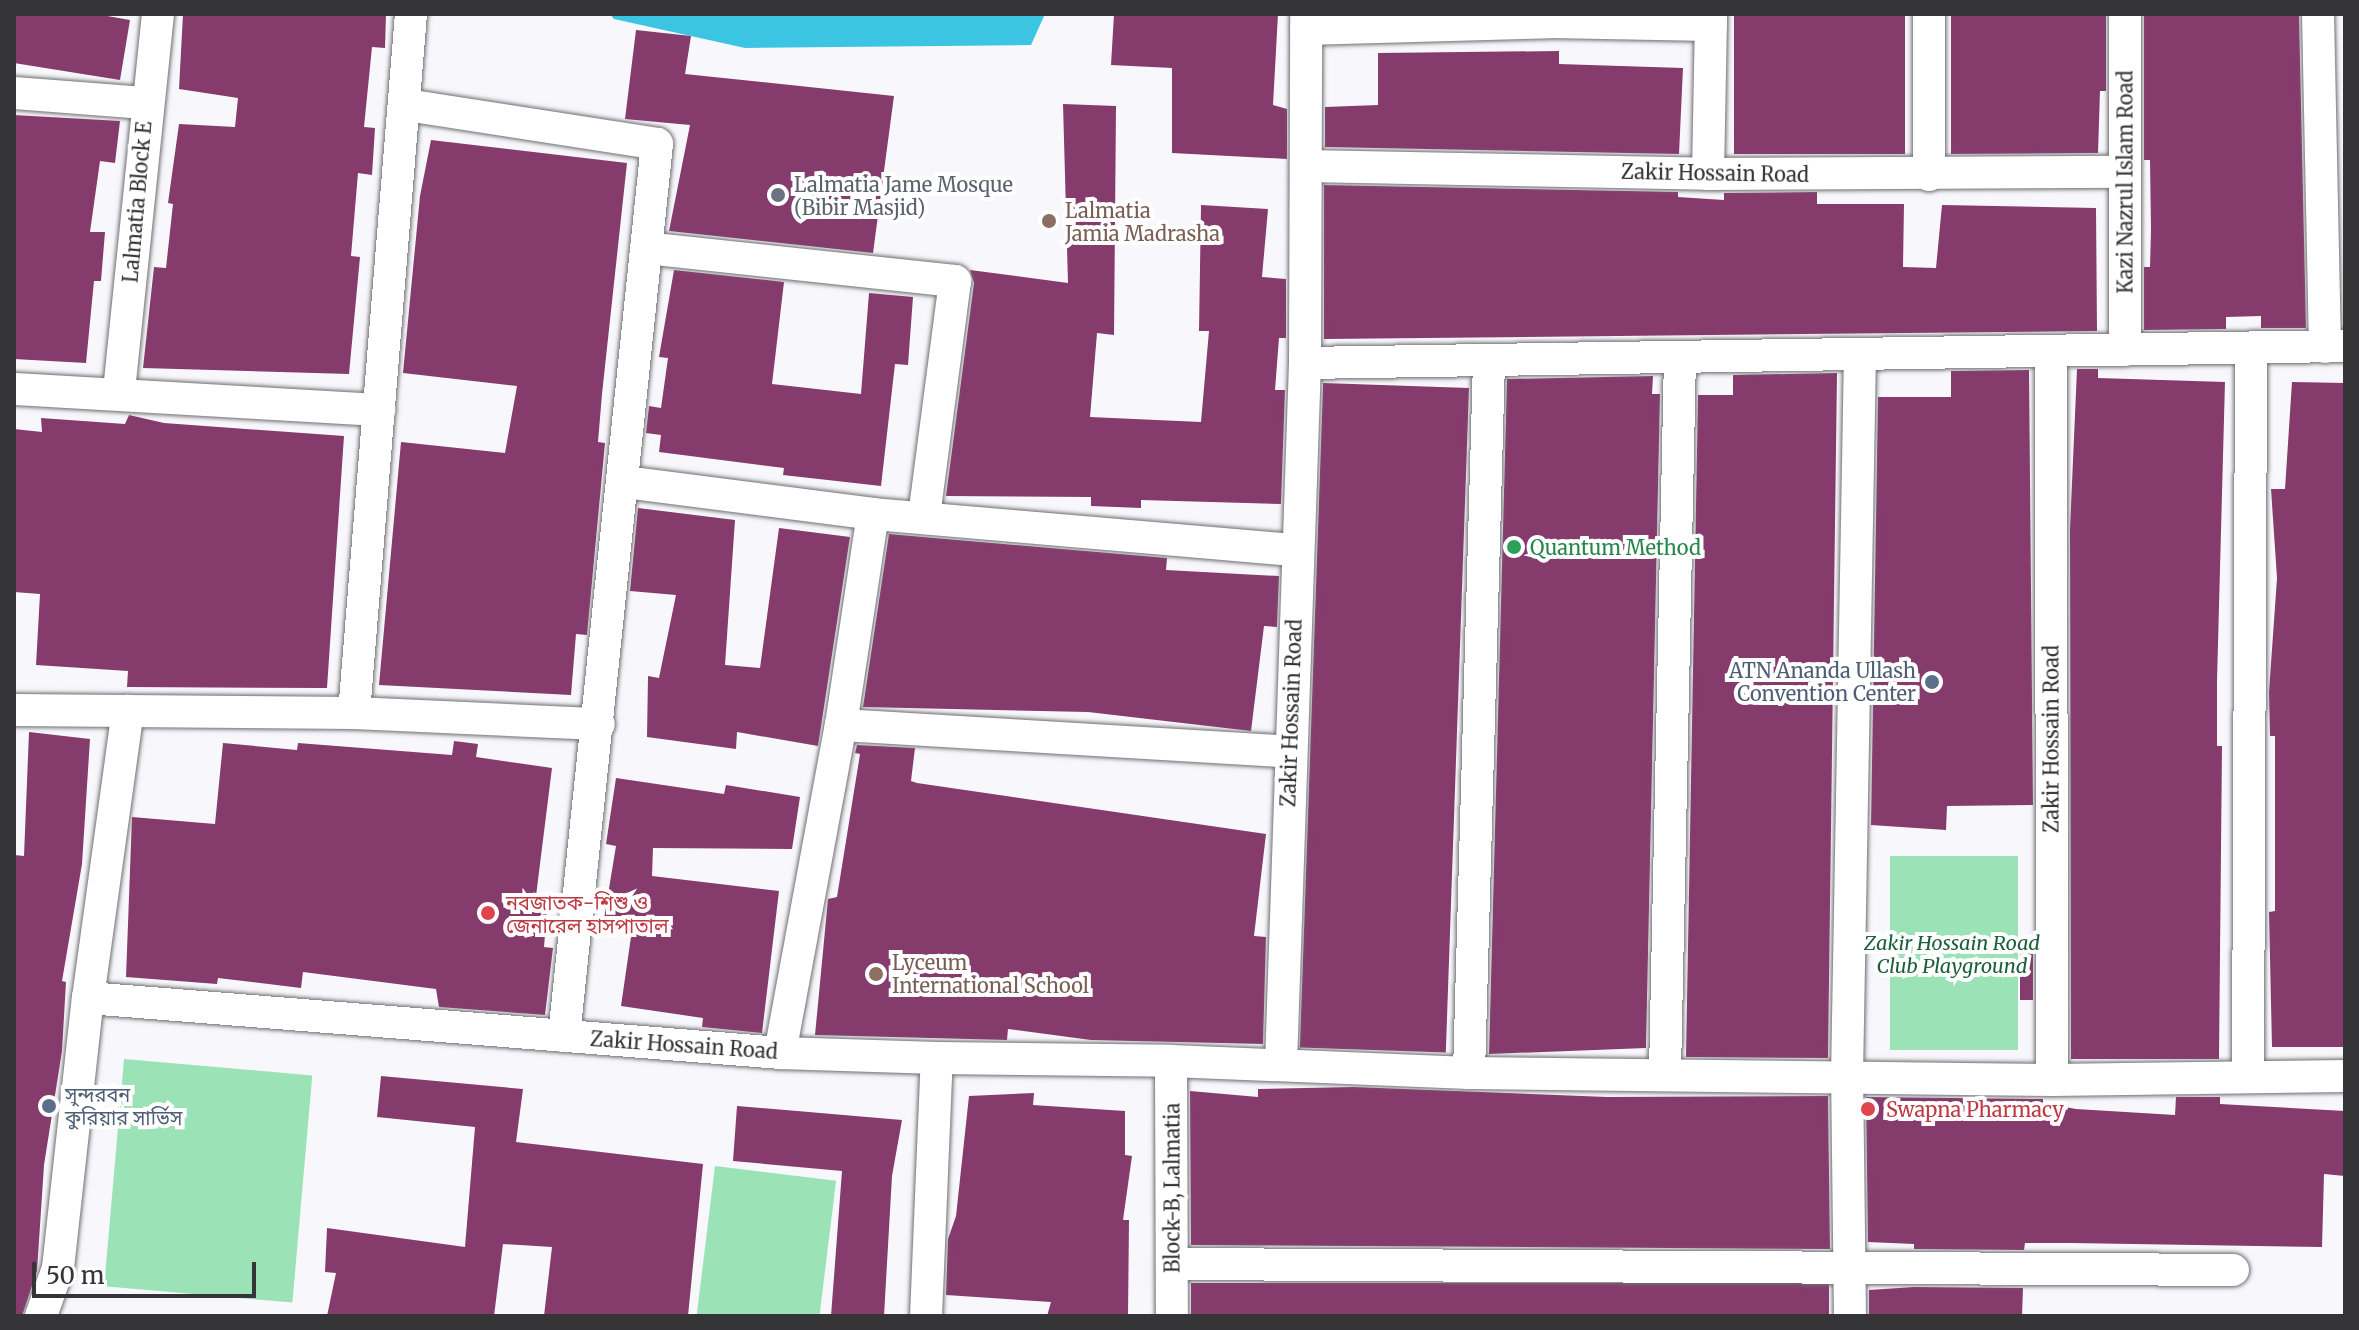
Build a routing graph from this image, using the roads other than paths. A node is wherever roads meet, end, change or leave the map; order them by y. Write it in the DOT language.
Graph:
graph roads {
  1 [pos="158,14"];
  2 [pos="411,14"];
  3 [pos="1929,14"];
  4 [pos="2125,14"];
  5 [pos="2318,14"];
  6 [pos="1550,18"];
  7 [pos="1711,20"];
  8 [pos="1306,22"];
  9 [pos="14,93"];
  10 [pos="145,103"];
  11 [pos="406,105"];
  12 [pos="1306,166"];
  13 [pos="2124,172"];
  14 [pos="1708,174"];
  15 [pos="1929,175"];
  16 [pos="646,248"];
  17 [pos="2335,347"];
  18 [pos="2251,348"];
  19 [pos="2125,350"];
  20 [pos="2051,351"];
  21 [pos="1860,355"];
  22 [pos="1680,357"];
  23 [pos="1489,360"];
  24 [pos="1305,363"];
  25 [pos="14,389"];
  26 [pos="119,391"];
  27 [pos="379,410"];
  28 [pos="624,482"];
  29 [pos="873,514"];
  30 [pos="924,518"];
  31 [pos="1297,550"];
  32 [pos="14,710"];
  33 [pos="128,711"];
  34 [pos="354,713"];
  35 [pos="599,724"];
  36 [pos="841,725"];
  37 [pos="1290,752"];
  38 [pos="88,998"];
  39 [pos="564,1036"];
  40 [pos="780,1053"];
  41 [pos="937,1058"];
  42 [pos="1171,1061"];
  43 [pos="1281,1064"];
  44 [pos="1665,1072"];
  45 [pos="1469,1073"];
  46 [pos="2248,1075"];
  47 [pos="1847,1076"];
  48 [pos="2345,1076"];
  49 [pos="2052,1080"];
  50 [pos="1173,1264"];
  51 [pos="1850,1267"];
  52 [pos="2233,1270"];
  53 [pos="41,1316"];
  54 [pos="926,1316"];
  55 [pos="1172,1316"];
  56 [pos="1850,1316"];
  1 -- 10 [label="street, Lalmatia Block E"];
  2 -- 11 [label="street"];
  3 -- 15 [label="street"];
  4 -- 13 [label="street, Kazi Nazrul Islam Road"];
  5 -- 17 [label="street"];
  6 -- 7 [label="street"];
  6 -- 8 [label="street"];
  7 -- 14 [label="street"];
  8 -- 12 [label="street, Zakir Hossain Road"];
  9 -- 10 [label="street"];
  10 -- 26 [label="street, Lalmatia Block E"];
  11 -- 16 [label="street"];
  11 -- 27 [label="street"];
  12 -- 14 [label="street, Zakir Hossain Road"];
  12 -- 24 [label="street, Zakir Hossain Road"];
  13 -- 15 [label="street, Zakir Hossain Road"];
  13 -- 19 [label="street, Kazi Nazrul Islam Road"];
  14 -- 15 [label="street, Zakir Hossain Road"];
  16 -- 28 [label="street"];
  16 -- 30 [label="street"];
  17 -- 18 [label="street"];
  18 -- 19 [label="street"];
  18 -- 46 [label="street"];
  19 -- 20 [label="street"];
  20 -- 21 [label="street"];
  20 -- 49 [label="street, Zakir Hossain Road"];
  21 -- 22 [label="street"];
  21 -- 47 [label="street"];
  22 -- 23 [label="street"];
  22 -- 44 [label="street"];
  23 -- 24 [label="street"];
  23 -- 45 [label="street"];
  24 -- 31 [label="street, Zakir Hossain Road"];
  25 -- 26 [label="street"];
  26 -- 27 [label="street"];
  27 -- 34 [label="street"];
  28 -- 29 [label="street"];
  28 -- 35 [label="street"];
  29 -- 30 [label="street"];
  29 -- 36 [label="street"];
  30 -- 31 [label="street"];
  31 -- 37 [label="street, Zakir Hossain Road"];
  32 -- 33 [label="street"];
  33 -- 34 [label="street"];
  33 -- 38 [label="street"];
  34 -- 35 [label="street"];
  35 -- 39 [label="street"];
  36 -- 37 [label="street"];
  36 -- 40 [label="street"];
  37 -- 43 [label="street, Zakir Hossain Road"];
  38 -- 39 [label="street, Zakir Hossain Road"];
  38 -- 53 [label="street"];
  39 -- 40 [label="street, Zakir Hossain Road"];
  40 -- 41 [label="street, Zakir Hossain Road"];
  41 -- 42 [label="street, Zakir Hossain Road"];
  41 -- 54 [label="street"];
  42 -- 43 [label="street, Zakir Hossain Road"];
  42 -- 50 [label="street, Block-B, Lalmatia"];
  43 -- 45 [label="street, Zakir Hossain Road"];
  44 -- 45 [label="street, Zakir Hossain Road"];
  44 -- 47 [label="street, Zakir Hossain Road"];
  46 -- 48 [label="street, Zakir Hossain Road"];
  46 -- 49 [label="street, Zakir Hossain Road"];
  47 -- 49 [label="street, Zakir Hossain Road"];
  47 -- 51 [label="street"];
  50 -- 51 [label="street"];
  50 -- 55 [label="street, Block-B, Lalmatia"];
  51 -- 52 [label="street"];
  51 -- 56 [label="street"];
}
